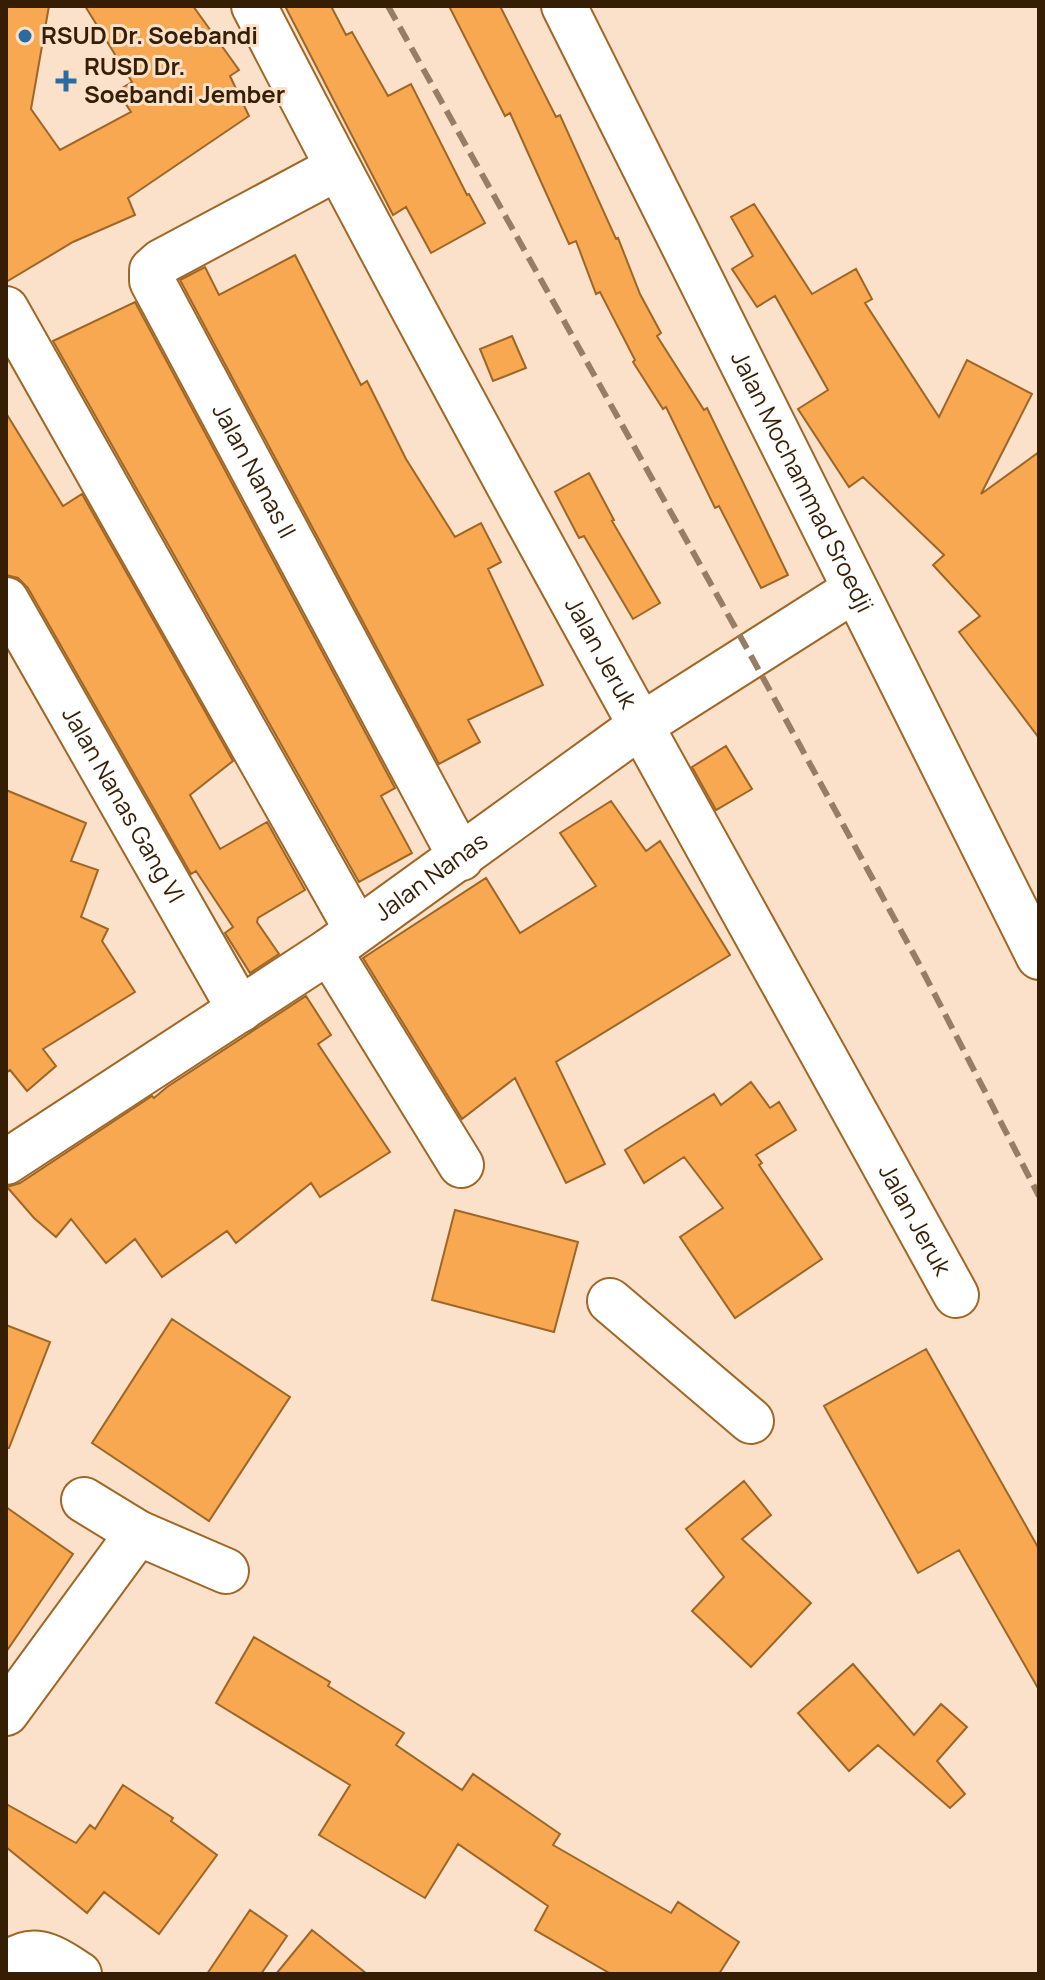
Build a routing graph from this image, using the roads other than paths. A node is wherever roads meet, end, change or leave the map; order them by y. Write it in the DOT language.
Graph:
graph roads {
  1 [pos="254,6"];
  2 [pos="564,6"];
  3 [pos="337,168"];
  4 [pos="6,309"];
  5 [pos="854,590"];
  6 [pos="6,600"];
  7 [pos="640,726"];
  8 [pos="461,858"];
  9 [pos="343,941"];
  10 [pos="1039,957"];
  11 [pos="240,1010"];
  12 [pos="6,1162"];
  13 [pos="461,1165"];
  14 [pos="956,1295"];
  15 [pos="610,1301"];
  16 [pos="751,1421"];
  17 [pos="84,1500"];
  18 [pos="138,1533"];
  19 [pos="226,1571"];
  20 [pos="6,1713"];
  21 [pos="6,1966"];
  22 [pos="79,1974"];
  1 -- 3 [label="street, Jalan Jeruk"];
  2 -- 5 [label="street, Jalan Mochammad Sroedji"];
  3 -- 7 [label="street, Jalan Jeruk"];
  3 -- 8 [label="street, Jalan Nanas II"];
  4 -- 9 [label="street"];
  5 -- 7 [label="street, Jalan Nanas"];
  5 -- 10 [label="street, Jalan Mochammad Sroedji"];
  6 -- 11 [label="street, Jalan Nanas Gang VI"];
  7 -- 8 [label="street, Jalan Nanas"];
  7 -- 14 [label="street, Jalan Jeruk"];
  8 -- 9 [label="street, Jalan Nanas"];
  9 -- 11 [label="street, Jalan Nanas"];
  9 -- 13 [label="street"];
  11 -- 12 [label="street, Jalan Nanas"];
  15 -- 16 [label="street"];
  17 -- 18 [label="street"];
  18 -- 19 [label="street"];
  18 -- 20 [label="street"];
  21 -- 22 [label="street"];
}
